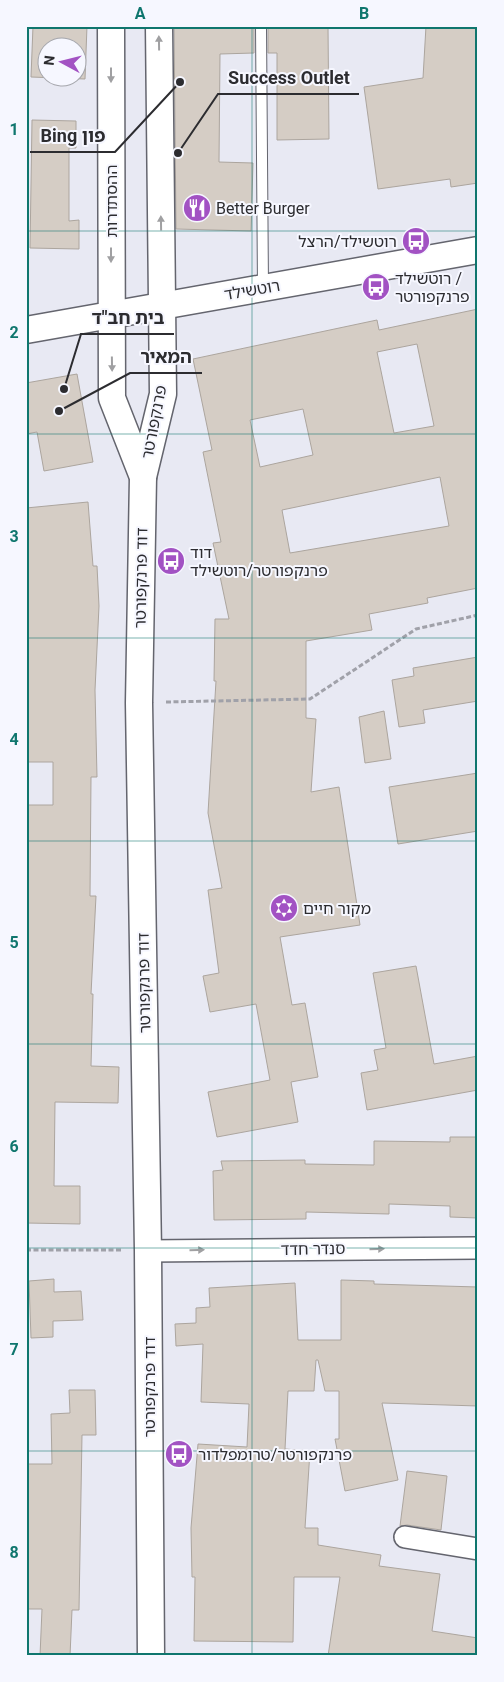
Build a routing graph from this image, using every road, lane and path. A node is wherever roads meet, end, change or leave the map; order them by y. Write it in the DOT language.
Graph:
graph roads {
  1 [pos="111,26"];
  2 [pos="159,26"];
  3 [pos="262,26"];
  4 [pos="478,250"];
  5 [pos="263,288"];
  6 [pos="162,306"];
  7 [pos="111,315"];
  8 [pos="26,330"];
  9 [pos="143,477"];
  10 [pos="478,615"];
  11 [pos="139,703"];
  12 [pos="478,1248"];
  13 [pos="26,1250"];
  14 [pos="148,1250"];
  15 [pos="405,1537"];
  16 [pos="478,1549"];
  17 [pos="151,1656"];
  1 -- 7 [label="street, ההסתדרות, one-way"];
  6 -- 2 [label="street, one-way"];
  3 -- 5 [label="lane"];
  4 -- 5 [label="street, רוטשילד"];
  5 -- 6 [label="street, רוטשילד"];
  6 -- 7 [label="street, רוטשילד"];
  6 -- 9 [label="street, פרנקפורטר"];
  7 -- 8 [label="street, רוטשילד"];
  7 -- 9 [label="street, דוד פרנקפורטר, one-way"];
  9 -- 11 [label="street, דוד פרנקפורטר"];
  10 -- 11 [label="path"];
  11 -- 14 [label="street, דוד פרנקפורטר"];
  14 -- 12 [label="street, סנדר חדד, one-way"];
  13 -- 14 [label="path"];
  14 -- 17 [label="street, דוד פרנקפורטר"];
  15 -- 16 [label="street"];
}
